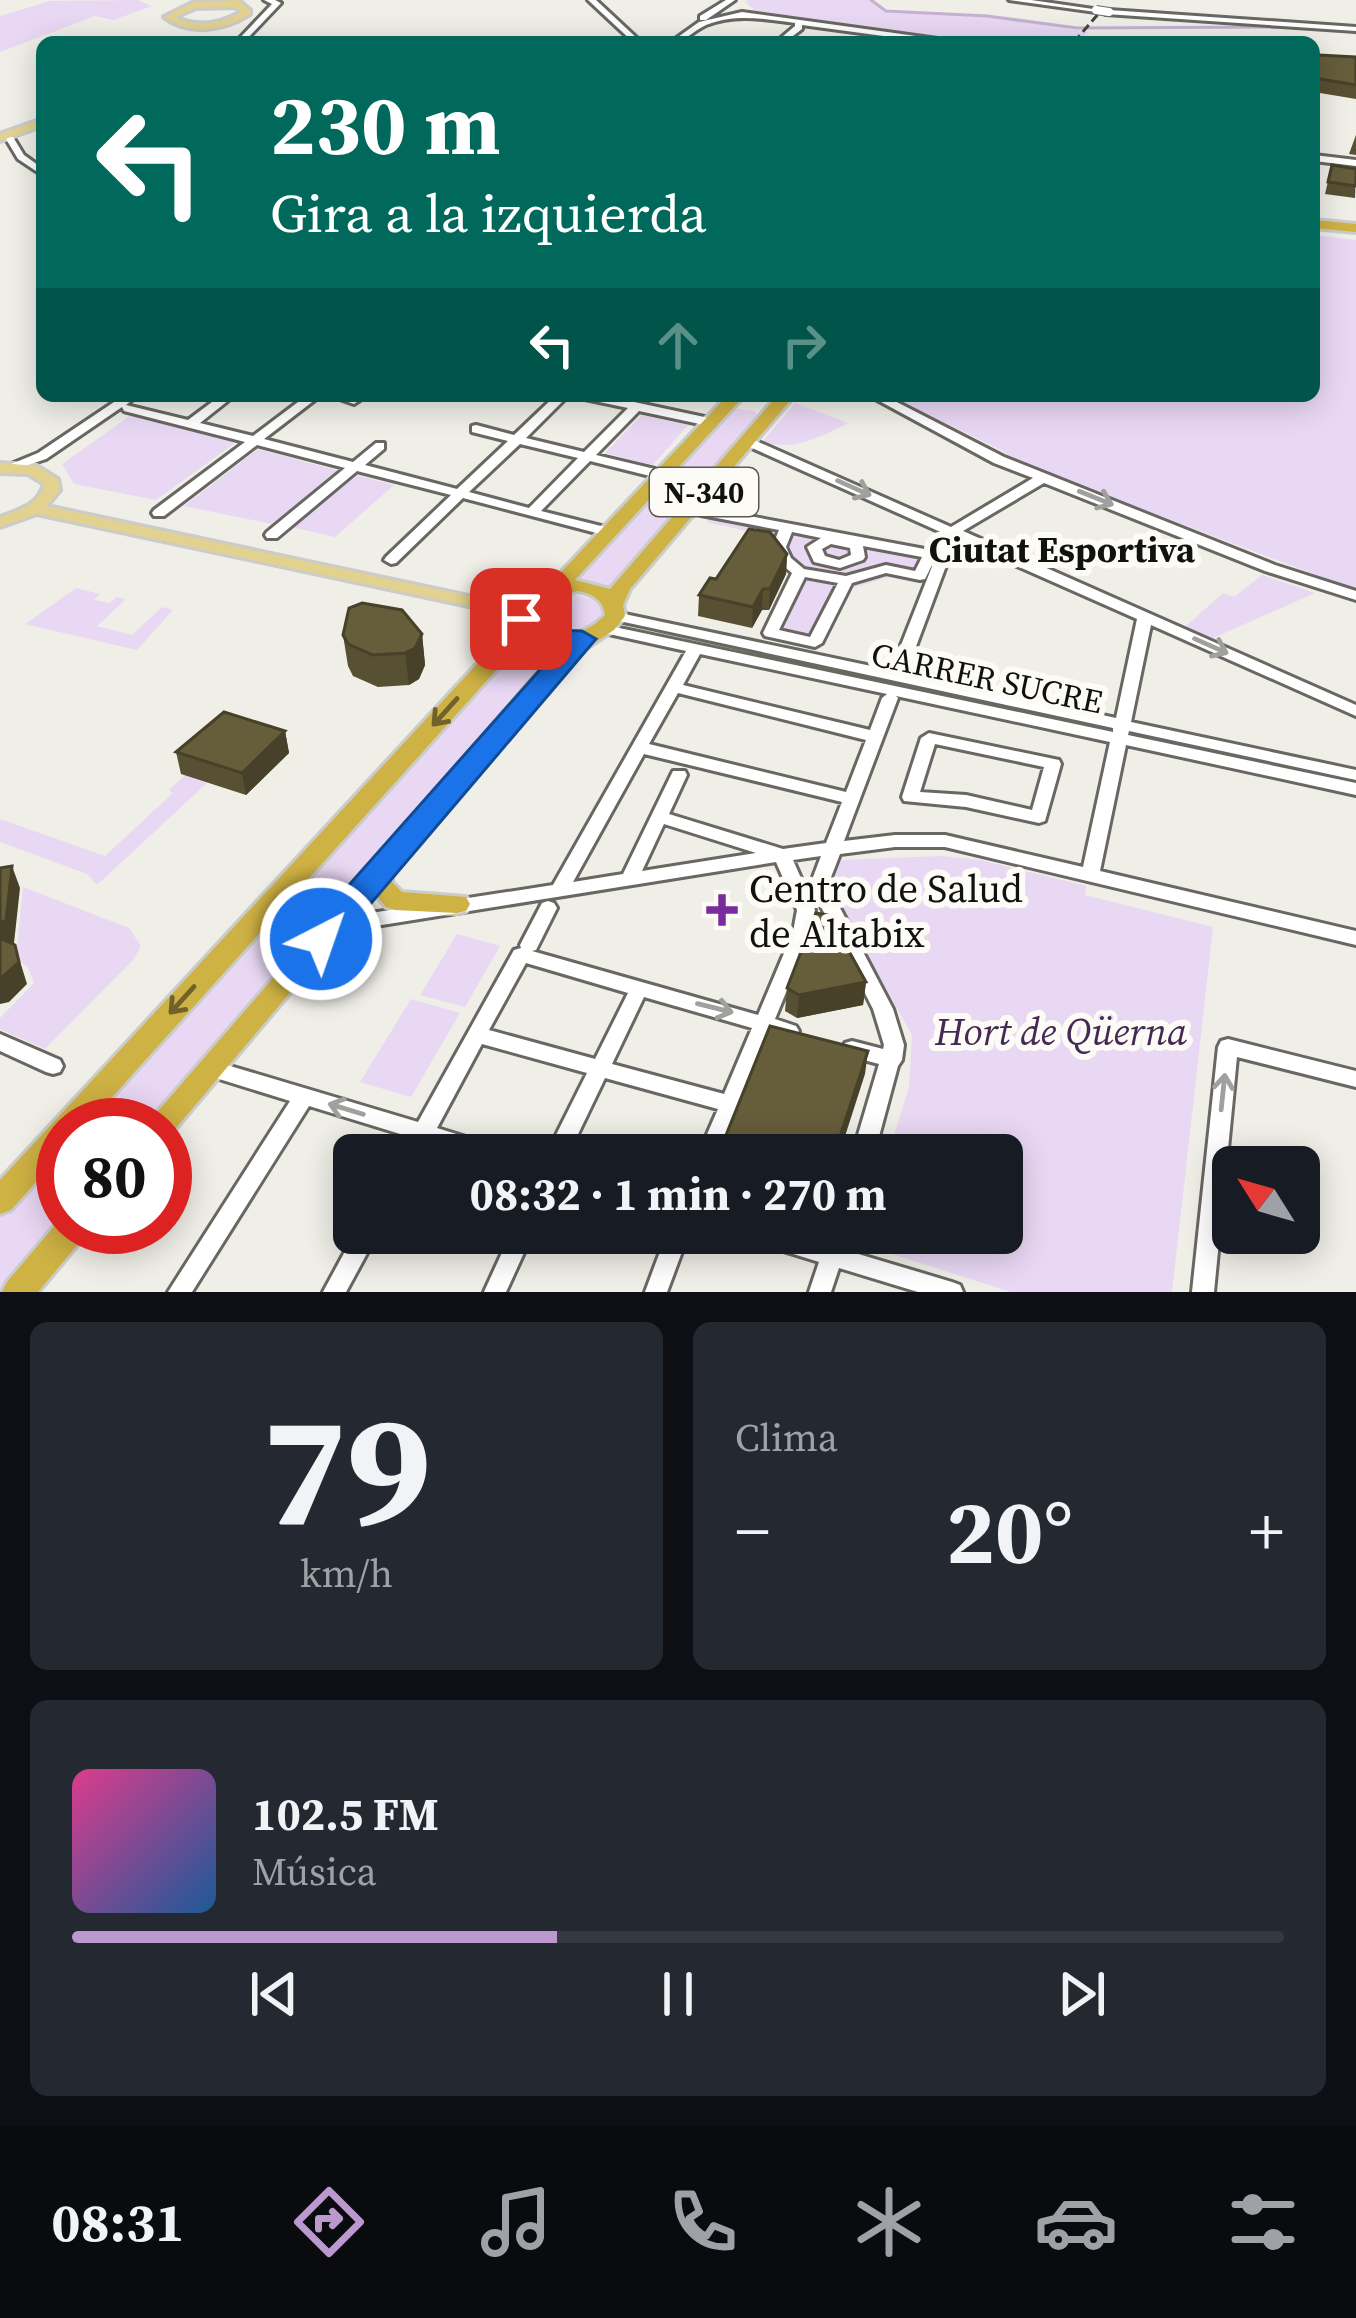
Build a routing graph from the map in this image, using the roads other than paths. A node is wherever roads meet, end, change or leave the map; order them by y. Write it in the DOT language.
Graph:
graph roads {
  1 [pos="212,0"];
  2 [pos="268,0"];
  3 [pos="592,0"];
  4 [pos="730,0"];
  5 [pos="1013,0"];
  6 [pos="1031,0"];
  7 [pos="234,2"];
  8 [pos="200,4"];
  9 [pos="719,7"];
  10 [pos="741,7"];
  11 [pos="1092,9"];
  12 [pos="707,15"];
  13 [pos="242,17"];
  14 [pos="260,18"];
  15 [pos="722,19"];
  16 [pos="807,24"];
  17 [pos="211,26"];
  18 [pos="1356,29"];
  19 [pos="182,33"];
  20 [pos="245,36"];
  21 [pos="633,36"];
  22 [pos="681,36"];
  23 [pos="683,36"];
  24 [pos="791,36"];
  25 [pos="885,36"];
  26 [pos="1320,62"];
  27 [pos="1356,66"];
  28 [pos="36,121"];
  29 [pos="3,136"];
  30 [pos="1320,159"];
  31 [pos="1356,164"];
  32 [pos="36,168"];
  33 [pos="1320,227"];
  34 [pos="1356,230"];
  35 [pos="130,402"];
  36 [pos="220,402"];
  37 [pos="306,402"];
  38 [pos="555,402"];
  39 [pos="618,402"];
  40 [pos="781,402"];
  41 [pos="888,402"];
  42 [pos="637,406"];
  43 [pos="722,409"];
  44 [pos="765,420"];
  45 [pos="190,424"];
  46 [pos="476,429"];
  47 [pos="515,439"];
  48 [pos="255,440"];
  49 [pos="747,441"];
  50 [pos="380,446"];
  51 [pos="586,456"];
  52 [pos="355,466"];
  53 [pos="5,468"];
  54 [pos="654,473"];
  55 [pos="46,475"];
  56 [pos="1044,478"];
  57 [pos="457,493"];
  58 [pos="42,503"];
  59 [pos="701,511"];
  60 [pos="532,512"];
  61 [pos="159,513"];
  62 [pos="0,522"];
  63 [pos="794,530"];
  64 [pos="608,532"];
  65 [pos="952,532"];
  66 [pos="272,536"];
  67 [pos="874,542"];
  68 [pos="896,547"];
  69 [pos="818,549"];
  70 [pos="854,554"];
  71 [pos="391,560"];
  72 [pos="795,568"];
  73 [pos="886,569"];
  74 [pos="864,576"];
  75 [pos="846,580"];
  76 [pos="558,586"];
  77 [pos="1356,596"];
  78 [pos="526,611"];
  79 [pos="612,616"];
  80 [pos="1145,617"];
  81 [pos="582,639"];
  82 [pos="696,647"];
  83 [pos="900,668"];
  84 [pos="673,687"];
  85 [pos="890,698"];
  86 [pos="1356,711"];
  87 [pos="1122,731"];
  88 [pos="875,737"];
  89 [pos="929,738"];
  90 [pos="639,747"];
  91 [pos="679,775"];
  92 [pos="1356,775"];
  93 [pos="1356,790"];
  94 [pos="852,799"];
  95 [pos="659,818"];
  96 [pos="831,851"];
  97 [pos="782,855"];
  98 [pos="379,871"];
  99 [pos="1091,872"];
  100 [pos="630,877"];
  101 [pos="561,887"];
  102 [pos="457,904"];
  103 [pos="548,908"];
  104 [pos="332,926"];
  105 [pos="1356,938"];
  106 [pos="525,950"];
  107 [pos="639,989"];
  108 [pos="760,1024"];
  109 [pos="804,1036"];
  110 [pos="489,1038"];
  111 [pos="0,1042"];
  112 [pos="826,1042"];
  113 [pos="892,1060"];
  114 [pos="53,1066"];
  115 [pos="599,1067"];
  116 [pos="210,1068"];
  117 [pos="1356,1079"];
  118 [pos="304,1096"];
  119 [pos="93,1098"];
  120 [pos="184,1098"];
  121 [pos="730,1104"];
  122 [pos="423,1132"];
  123 [pos="430,1134"];
  124 [pos="567,1134"];
  125 [pos="718,1134"];
  126 [pos="869,1134"];
  127 [pos="36,1162"];
  128 [pos="0,1201"];
  129 [pos="50,1254"];
  130 [pos="355,1254"];
  131 [pos="512,1254"];
  132 [pos="670,1254"];
  133 [pos="832,1254"];
  134 [pos="859,1254"];
  135 [pos="17,1292"];
  136 [pos="178,1292"];
  137 [pos="334,1292"];
  138 [pos="495,1292"];
  139 [pos="656,1292"];
  140 [pos="820,1292"];
  141 [pos="952,1292"];
  142 [pos="1203,1292"];
  1 -- 8 [label="main road"];
  2 -- 14 [label="street"];
  3 -- 21 [label="street"];
  4 -- 9 [label="street"];
  5 -- 11 [label="street"];
  6 -- 11 [label="street"];
  7 -- 8 [label="main road"];
  7 -- 13 [label="main road"];
  8 -- 19 [label="main road"];
  9 -- 10 [label="street"];
  9 -- 12 [label="street"];
  10 -- 15 [label="street"];
  10 -- 16 [label="street"];
  11 -- 18 [label="street, bridge"];
  12 -- 15 [label="street"];
  12 -- 22 [label="street"];
  13 -- 14 [label="street"];
  13 -- 17 [label="main road"];
  14 -- 20 [label="street"];
  15 -- 23 [label="street"];
  16 -- 24 [label="street"];
  16 -- 25 [label="street"];
  17 -- 19 [label="main road"];
  17 -- 19 [label="main road"];
  26 -- 27 [label="street"];
  28 -- 29 [label="main road"];
  29 -- 32 [label="street"];
  30 -- 31 [label="street"];
  33 -- 34 [label="highway"];
  35 -- 45 [label="street"];
  35 -- 53 [label="street"];
  35 -- 55 [label="street"];
  36 -- 45 [label="street"];
  37 -- 48 [label="street"];
  38 -- 47 [label="street"];
  39 -- 42 [label="street"];
  40 -- 44 [label="highway, N-340"];
  41 -- 56 [label="street"];
  42 -- 43 [label="street"];
  42 -- 51 [label="street"];
  43 -- 44 [label="highway, N-340"];
  43 -- 64 [label="highway, N-340"];
  44 -- 49 [label="highway, N-340"];
  45 -- 48 [label="street"];
  46 -- 47 [label="street"];
  47 -- 51 [label="street"];
  47 -- 57 [label="street"];
  48 -- 52 [label="street"];
  48 -- 61 [label="street"];
  49 -- 65 [label="street, one-way"];
  49 -- 79 [label="highway, N-340"];
  50 -- 52 [label="street"];
  51 -- 54 [label="street"];
  51 -- 60 [label="street"];
  52 -- 57 [label="street"];
  52 -- 66 [label="street"];
  53 -- 55 [label="main road"];
  55 -- 58 [label="main road"];
  56 -- 65 [label="street"];
  56 -- 77 [label="street, one-way"];
  57 -- 60 [label="street"];
  57 -- 71 [label="street"];
  58 -- 62 [label="main road"];
  58 -- 78 [label="main road"];
  59 -- 63 [label="street"];
  60 -- 64 [label="street"];
  63 -- 67 [label="street"];
  63 -- 69 [label="street"];
  63 -- 72 [label="street"];
  64 -- 76 [label="highway, N-340"];
  65 -- 80 [label="street"];
  65 -- 83 [label="street"];
  67 -- 68 [label="street"];
  67 -- 70 [label="street"];
  68 -- 73 [label="street"];
  68 -- 73 [label="street"];
  69 -- 70 [label="street"];
  69 -- 70 [label="street"];
  69 -- 72 [label="street"];
  70 -- 74 [label="street"];
  72 -- 75 [label="street"];
  72 -- 75 [label="street"];
  73 -- 74 [label="street"];
  74 -- 75 [label="street"];
  76 -- 78 [label="highway, N-340"];
  76 -- 79 [label="highway"];
  78 -- 81 [label="highway"];
  78 -- 119 [label="highway, N-340, one-way"];
  79 -- 81 [label="highway"];
  79 -- 82 [label="street, CARRER SUCRE"];
  79 -- 87 [label="street, CARRER SUCRE"];
  80 -- 86 [label="street, one-way"];
  80 -- 87 [label="street"];
  81 -- 98 [label="highway"];
  82 -- 84 [label="street"];
  82 -- 87 [label="street, CARRER SUCRE"];
  84 -- 88 [label="street"];
  84 -- 90 [label="street"];
  85 -- 88 [label="street"];
  87 -- 92 [label="street, CARRER SUCRE"];
  87 -- 93 [label="street, CARRER SUCRE"];
  87 -- 99 [label="street"];
  88 -- 94 [label="street"];
  89 -- 89 [label="street"];
  90 -- 94 [label="street"];
  90 -- 101 [label="street"];
  91 -- 95 [label="street"];
  94 -- 96 [label="street"];
  95 -- 97 [label="street"];
  95 -- 100 [label="street"];
  96 -- 97 [label="street"];
  96 -- 99 [label="street"];
  96 -- 113 [label="street"];
  97 -- 100 [label="street"];
  97 -- 108 [label="street"];
  98 -- 102 [label="highway"];
  98 -- 104 [label="highway"];
  99 -- 105 [label="street"];
  100 -- 101 [label="street"];
  101 -- 102 [label="street"];
  102 -- 104 [label="street"];
  103 -- 106 [label="street"];
  104 -- 116 [label="highway"];
  106 -- 107 [label="street"];
  106 -- 122 [label="street"];
  107 -- 108 [label="street, one-way"];
  107 -- 115 [label="street"];
  108 -- 109 [label="street"];
  108 -- 121 [label="street"];
  110 -- 115 [label="street"];
  111 -- 114 [label="street"];
  112 -- 113 [label="street"];
  113 -- 126 [label="street"];
  115 -- 121 [label="street"];
  115 -- 124 [label="street"];
  116 -- 118 [label="street"];
  116 -- 120 [label="highway"];
  142 -- 117 [label="street, one-way"];
  122 -- 118 [label="street, one-way"];
  118 -- 136 [label="street"];
  121 -- 125 [label="street"];
  122 -- 123 [label="street"];
  127 -- 128 [label="highway"];
  129 -- 135 [label="highway"];
  130 -- 137 [label="street"];
  131 -- 138 [label="street"];
  132 -- 139 [label="street"];
  133 -- 140 [label="street"];
  134 -- 141 [label="street"];
}
